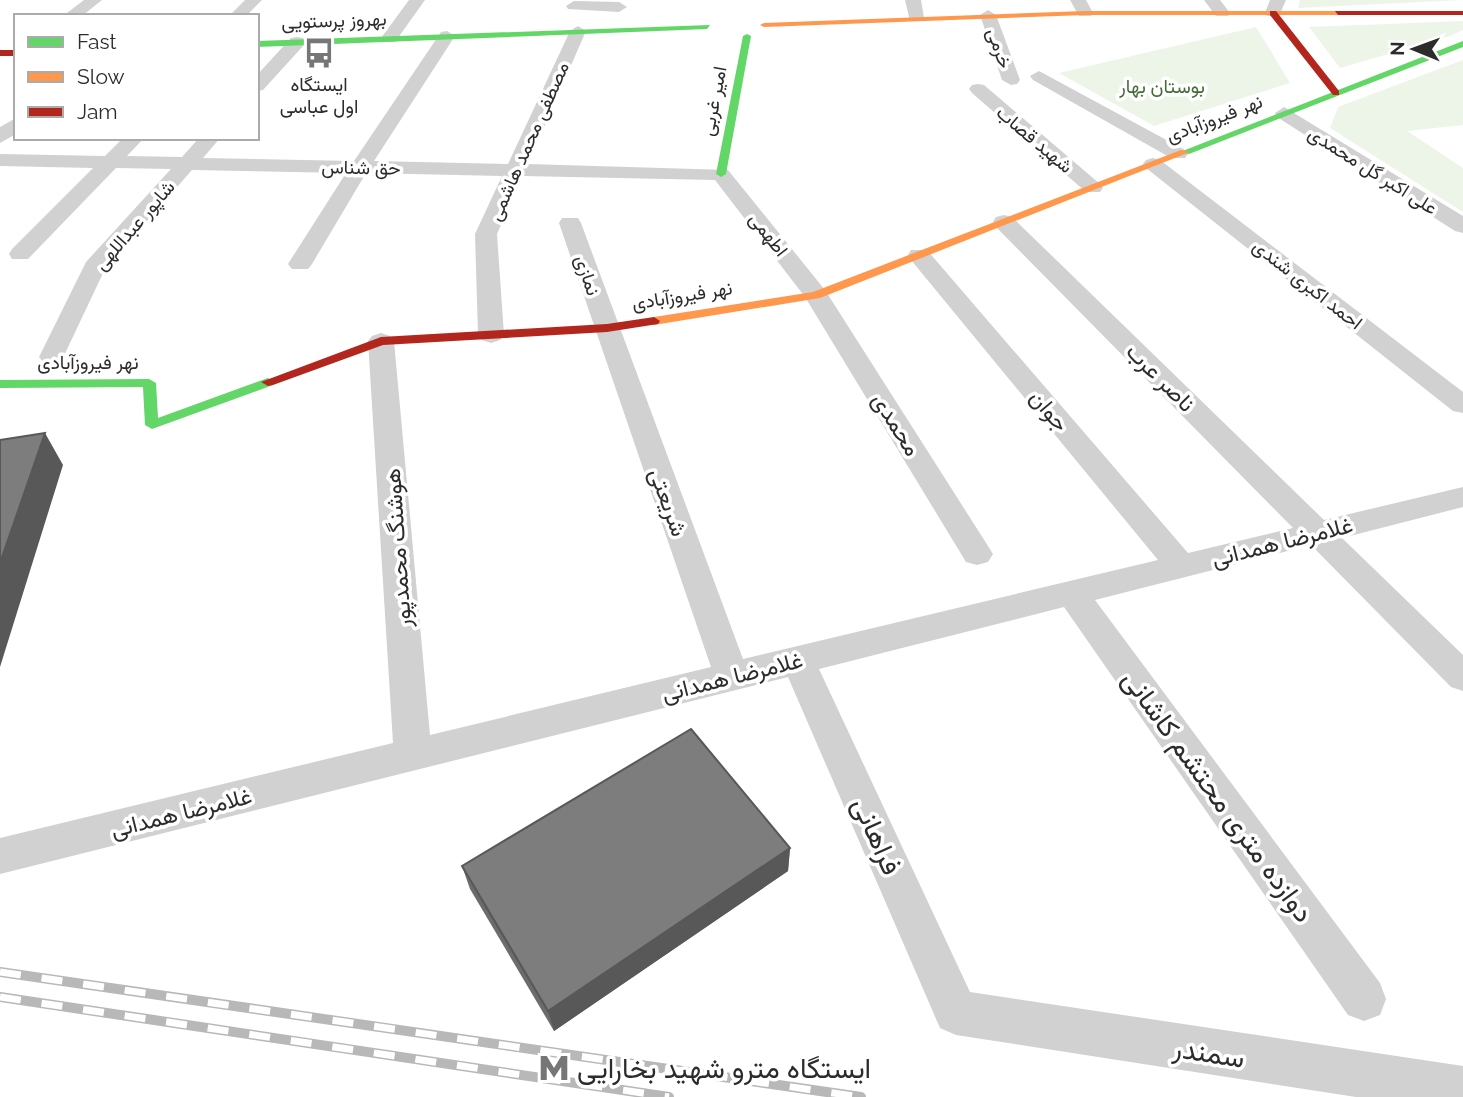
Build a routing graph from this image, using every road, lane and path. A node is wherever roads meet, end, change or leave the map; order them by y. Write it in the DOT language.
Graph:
graph roads {
  1 [pos="94,0"];
  2 [pos="254,0"];
  3 [pos="417,0"];
  4 [pos="914,0"];
  5 [pos="576,3"];
  6 [pos="1217,6"];
  7 [pos="619,7"];
  8 [pos="1081,7"];
  9 [pos="1275,7"];
  10 [pos="1463,13"];
  11 [pos="74,14"];
  12 [pos="239,14"];
  13 [pos="988,15"];
  14 [pos="748,17"];
  15 [pos="916,18"];
  16 [pos="764,25"];
  17 [pos="726,30"];
  18 [pos="570,31"];
  19 [pos="447,36"];
  20 [pos="389,38"];
  21 [pos="297,42"];
  22 [pos="259,44"];
  23 [pos="1463,44"];
  24 [pos="1039,76"];
  25 [pos="1011,80"];
  26 [pos="259,84"];
  27 [pos="978,89"];
  28 [pos="1336,93"];
  29 [pos="1284,113"];
  30 [pos="14,126"];
  31 [pos="0,137"];
  32 [pos="132,140"];
  33 [pos="208,140"];
  34 [pos="1178,154"];
  35 [pos="0,160"];
  36 [pos="111,162"];
  37 [pos="188,163"];
  38 [pos="1153,164"];
  39 [pos="360,167"];
  40 [pos="514,170"];
  41 [pos="721,174"];
  42 [pos="1093,188"];
  43 [pos="1004,222"];
  44 [pos="570,223"];
  45 [pos="1463,226"];
  46 [pos="20,254"];
  47 [pos="919,255"];
  48 [pos="300,264"];
  49 [pos="816,295"];
  50 [pos="607,328"];
  51 [pos="491,335"];
  52 [pos="381,341"];
  53 [pos="52,357"];
  54 [pos="0,384"];
  55 [pos="1463,405"];
  56 [pos="1463,497"];
  57 [pos="1317,533"];
  58 [pos="977,554"];
  59 [pos="1181,566"];
  60 [pos="1072,593"];
  61 [pos="797,660"];
  62 [pos="732,676"];
  63 [pos="1463,677"];
  64 [pos="413,755"];
  65 [pos="0,856"];
  66 [pos="1364,999"];
  67 [pos="956,1012"];
  68 [pos="1463,1090"];
  1 -- 11 [label="street"];
  2 -- 12 [label="street"];
  3 -- 20 [label="street"];
  4 -- 15 [label="street"];
  5 -- 7 [label="street"];
  5 -- 18 [label="street, مصطفی محمد هاشمی"];
  6 -- 8 [label="street"];
  6 -- 9 [label="street"];
  8 -- 13 [label="street"];
  9 -- 10 [label="street"];
  9 -- 28 [label="street"];
  13 -- 15 [label="street"];
  13 -- 25 [label="street, خرمی"];
  14 -- 16 [label="street"];
  15 -- 16 [label="street"];
  16 -- 17 [label="street"];
  17 -- 18 [label="street, بهروز پرستویی"];
  17 -- 41 [label="street, امیر غربی"];
  18 -- 19 [label="street, بهروز پرستویی"];
  18 -- 40 [label="street, مصطفی محمد هاشمی"];
  19 -- 20 [label="street, بهروز پرستویی"];
  19 -- 39 [label="street"];
  20 -- 21 [label="street, بهروز پرستویی"];
  21 -- 22 [label="street, بهروز پرستویی"];
  21 -- 26 [label="street"];
  23 -- 28 [label="street, نهر فیروزآبادی"];
  24 -- 34 [label="street"];
  27 -- 42 [label="street, شهید قصاب"];
  28 -- 29 [label="street, نهر فیروزآبادی"];
  29 -- 34 [label="street, نهر فیروزآبادی"];
  29 -- 45 [label="street, علی اکبر گل محمدی"];
  30 -- 31 [label="street"];
  32 -- 36 [label="street"];
  33 -- 37 [label="street, شاپور عبداللهی"];
  34 -- 38 [label="street, نهر فیروزآبادی"];
  35 -- 36 [label="street, حق شناس"];
  36 -- 37 [label="street, حق شناس"];
  36 -- 46 [label="street"];
  37 -- 39 [label="street, حق شناس"];
  37 -- 53 [label="street, شاپور عبداللهی"];
  38 -- 42 [label="street, نهر فیروزآبادی"];
  38 -- 55 [label="street, احمد اکبری شندی"];
  39 -- 40 [label="street, حق شناس"];
  39 -- 48 [label="street"];
  40 -- 41 [label="street, حق شناس"];
  40 -- 51 [label="street, مصطفی محمد هاشمی"];
  41 -- 49 [label="street, اطهمی"];
  42 -- 43 [label="street, نهر فیروزآبادی"];
  43 -- 47 [label="street, نهر فیروزآبادی"];
  43 -- 57 [label="street, ناصر عرب"];
  44 -- 50 [label="street, نمازی"];
  47 -- 49 [label="street, نهر فیروزآبادی"];
  47 -- 59 [label="street, جوان"];
  49 -- 50 [label="street, نهر فیروزآبادی"];
  49 -- 58 [label="street, محمدی"];
  50 -- 51 [label="street, نهر فیروزآبادی"];
  50 -- 62 [label="street, شریعتی"];
  51 -- 52 [label="street, نهر فیروزآبادی"];
  52 -- 54 [label="street, نهر فیروزآبادی"];
  52 -- 64 [label="street, هوشنگ محمدپور"];
  56 -- 57 [label="street, غلامرضا همدانی"];
  57 -- 59 [label="street, غلامرضا همدانی"];
  57 -- 63 [label="street, ناصر عرب"];
  59 -- 60 [label="street, غلامرضا همدانی"];
  60 -- 61 [label="street, غلامرضا همدانی"];
  60 -- 66 [label="street, دوازده متری محتشم کاشانی"];
  61 -- 62 [label="street, غلامرضا همدانی"];
  61 -- 67 [label="street, فراهانی"];
  62 -- 64 [label="street, غلامرضا همدانی"];
  64 -- 65 [label="street, غلامرضا همدانی"];
  67 -- 68 [label="street, سمندر"];
}
